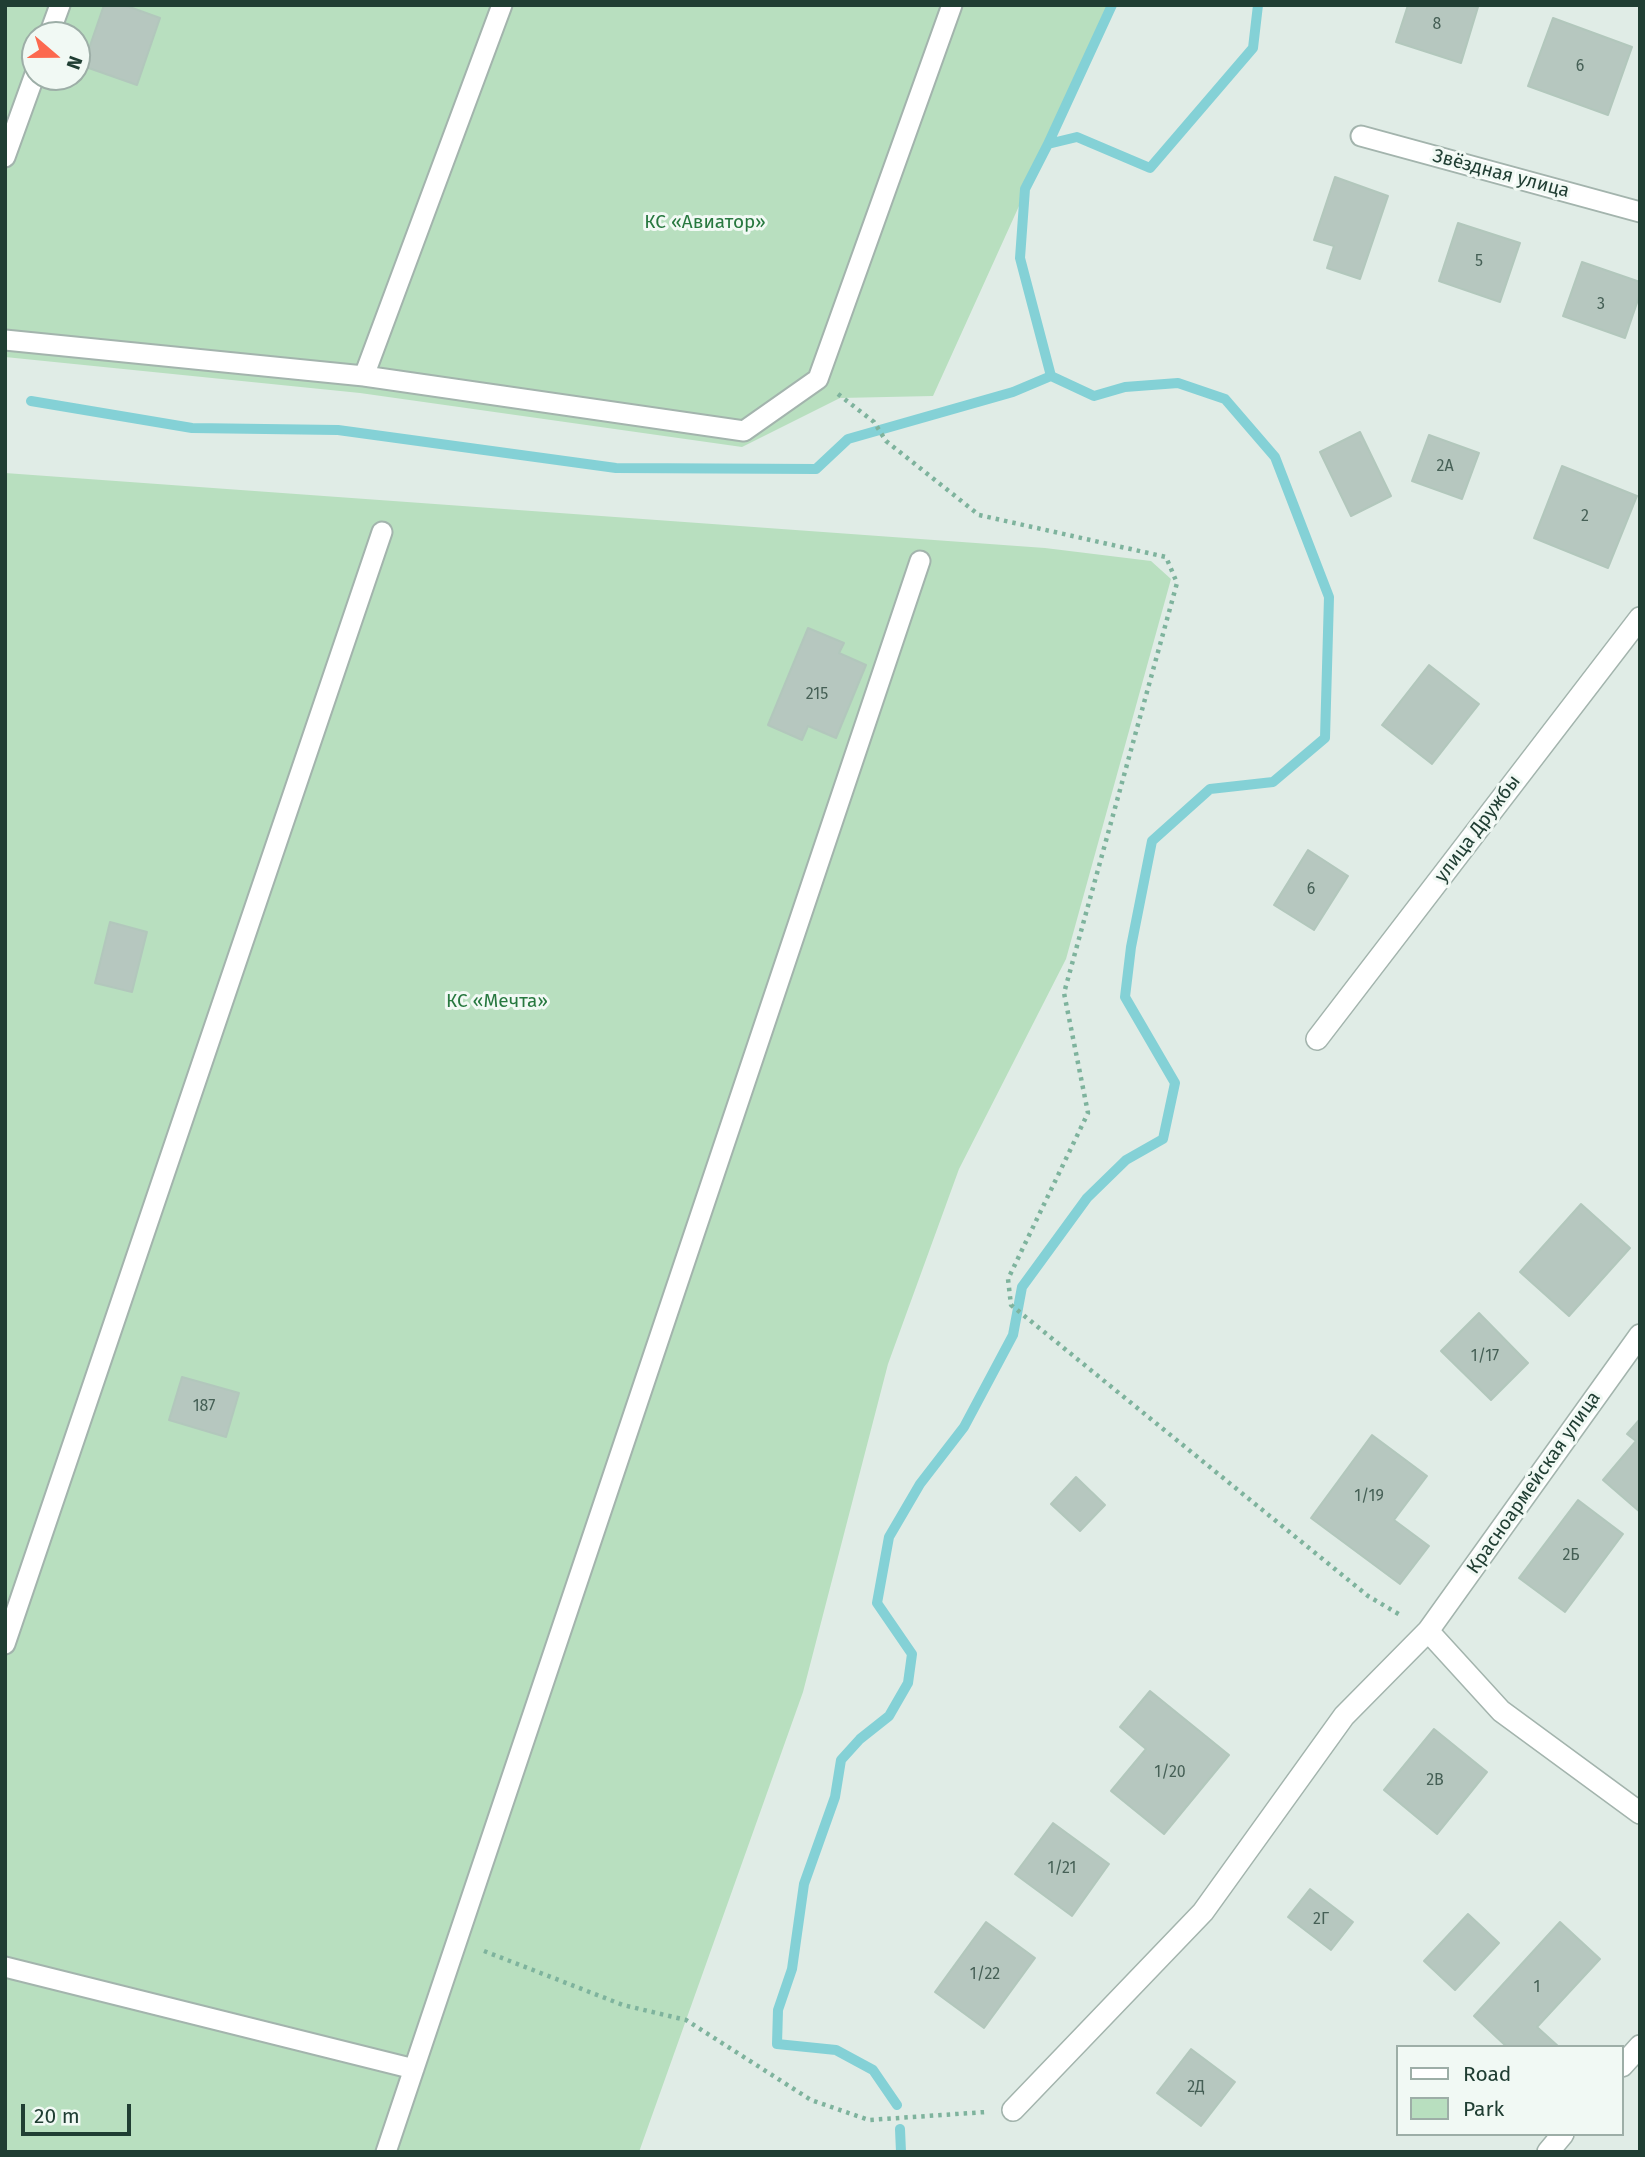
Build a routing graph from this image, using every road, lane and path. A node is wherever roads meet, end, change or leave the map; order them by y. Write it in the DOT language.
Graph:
graph roads {
  1 [pos="502,5"];
  2 [pos="952,5"];
  3 [pos="29,91"];
  4 [pos="1361,136"];
  5 [pos="5,157"];
  6 [pos="1640,212"];
  7 [pos="5,340"];
  8 [pos="364,376"];
  9 [pos="818,379"];
  10 [pos="383,532"];
  11 [pos="920,561"];
  12 [pos="1640,618"];
  13 [pos="1317,1039"];
  14 [pos="1640,1335"];
  15 [pos="1428,1632"];
  16 [pos="5,1644"];
  17 [pos="1636,1801"];
  18 [pos="457,1940"];
  19 [pos="5,1967"];
  20 [pos="1640,2046"];
  21 [pos="1624,2064"];
  22 [pos="414,2069"];
  23 [pos="1013,2110"];
  24 [pos="1561,2136"];
  25 [pos="386,2152"];
  26 [pos="1548,2152"];
  1 -- 8 [label="lane"];
  2 -- 9 [label="lane"];
  3 -- 5 [label="lane"];
  4 -- 6 [label="lane, Звёздная улица"];
  7 -- 8 [label="lane"];
  8 -- 9 [label="lane"];
  9 -- 15 [label="path"];
  10 -- 16 [label="lane"];
  11 -- 18 [label="lane"];
  12 -- 13 [label="street, улица Дружбы"];
  14 -- 15 [label="street, Красноармейская улица"];
  15 -- 17 [label="street"];
  15 -- 23 [label="street, Красноармейская улица"];
  18 -- 22 [label="lane"];
  18 -- 23 [label="path"];
  19 -- 22 [label="lane"];
  20 -- 21 [label="street"];
  22 -- 25 [label="lane"];
  24 -- 26 [label="street"];
}
